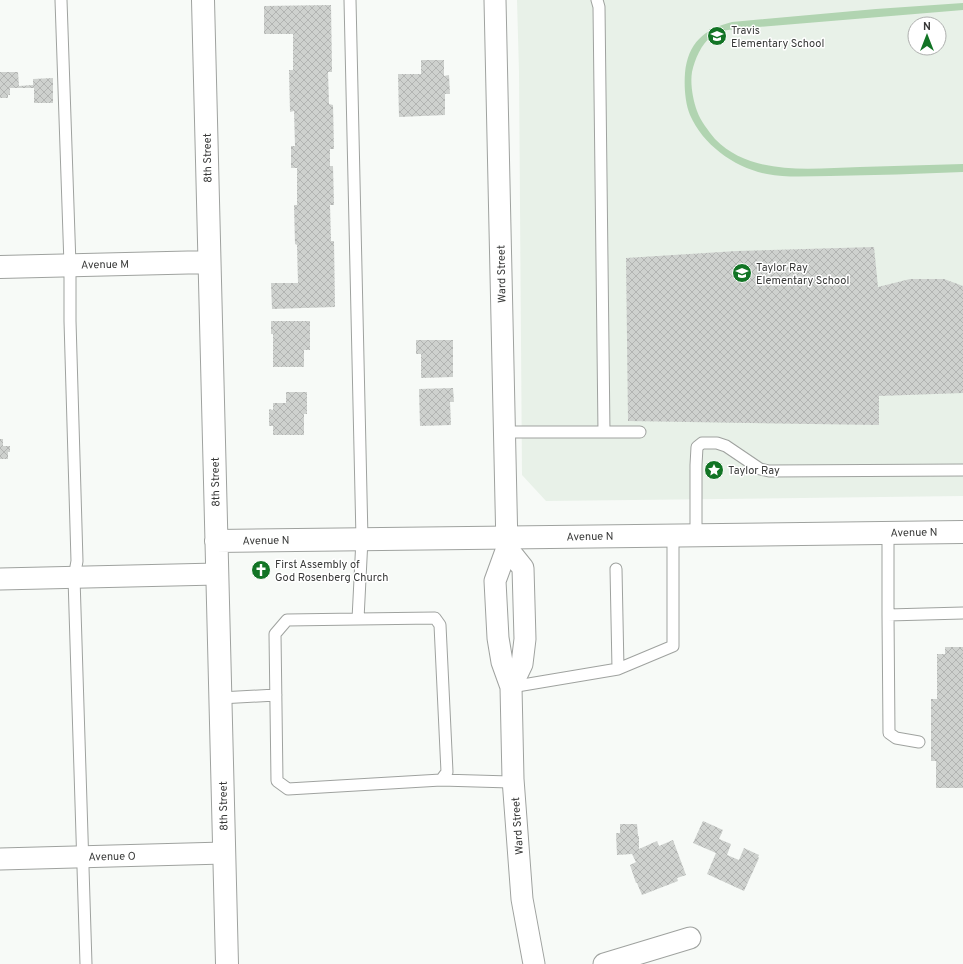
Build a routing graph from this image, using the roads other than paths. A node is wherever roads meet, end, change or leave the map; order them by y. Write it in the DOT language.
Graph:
graph roads {
  1 [pos="61,0"];
  2 [pos="203,0"];
  3 [pos="350,0"];
  4 [pos="495,0"];
  5 [pos="597,0"];
  6 [pos="209,262"];
  7 [pos="70,265"];
  8 [pos="0,267"];
  9 [pos="505,432"];
  10 [pos="604,432"];
  11 [pos="640,432"];
  12 [pos="963,470"];
  13 [pos="888,532"];
  14 [pos="963,532"];
  15 [pos="673,535"];
  16 [pos="696,535"];
  17 [pos="362,539"];
  18 [pos="216,540"];
  19 [pos="506,543"];
  20 [pos="616,569"];
  21 [pos="217,574"];
  22 [pos="74,578"];
  23 [pos="0,579"];
  24 [pos="963,614"];
  25 [pos="888,615"];
  26 [pos="358,619"];
  27 [pos="618,669"];
  28 [pos="511,687"];
  29 [pos="276,695"];
  30 [pos="220,698"];
  31 [pos="920,742"];
  32 [pos="441,780"];
  33 [pos="514,782"];
  34 [pos="224,853"];
  35 [pos="83,856"];
  36 [pos="0,858"];
  37 [pos="690,938"];
  38 [pos="86,964"];
  39 [pos="227,964"];
  40 [pos="534,964"];
  41 [pos="604,964"];
  1 -- 7 [label="lane"];
  2 -- 6 [label="street, 8th Street"];
  3 -- 17 [label="lane"];
  4 -- 9 [label="street, Ward Street"];
  5 -- 10 [label="lane"];
  6 -- 7 [label="street, Avenue M"];
  6 -- 18 [label="street, 8th Street"];
  7 -- 8 [label="street, Avenue M"];
  7 -- 22 [label="lane"];
  9 -- 10 [label="lane"];
  9 -- 19 [label="street, Ward Street"];
  10 -- 11 [label="lane"];
  12 -- 16 [label="lane"];
  13 -- 14 [label="street, Avenue N"];
  13 -- 16 [label="street, Avenue N"];
  13 -- 25 [label="lane"];
  15 -- 16 [label="street, Avenue N"];
  15 -- 19 [label="street, Avenue N"];
  15 -- 27 [label="lane"];
  17 -- 18 [label="street, Avenue N"];
  17 -- 19 [label="street, Avenue N"];
  17 -- 26 [label="lane"];
  18 -- 21 [label="street, 8th Street"];
  19 -- 28 [label="street, Ward Street"];
  19 -- 28 [label="street, Ward Street"];
  20 -- 27 [label="lane"];
  21 -- 22 [label="street"];
  21 -- 30 [label="street, 8th Street"];
  22 -- 23 [label="street"];
  22 -- 35 [label="lane"];
  24 -- 25 [label="lane"];
  25 -- 31 [label="lane"];
  26 -- 29 [label="lane"];
  26 -- 32 [label="lane"];
  27 -- 28 [label="lane"];
  28 -- 33 [label="street, Ward Street"];
  29 -- 30 [label="lane"];
  29 -- 32 [label="lane"];
  30 -- 34 [label="street, 8th Street"];
  32 -- 33 [label="lane"];
  33 -- 40 [label="street, Ward Street"];
  34 -- 35 [label="street, Avenue O"];
  34 -- 39 [label="street, 8th Street"];
  35 -- 36 [label="street, Avenue O"];
  35 -- 38 [label="lane"];
  37 -- 41 [label="street"];
}
